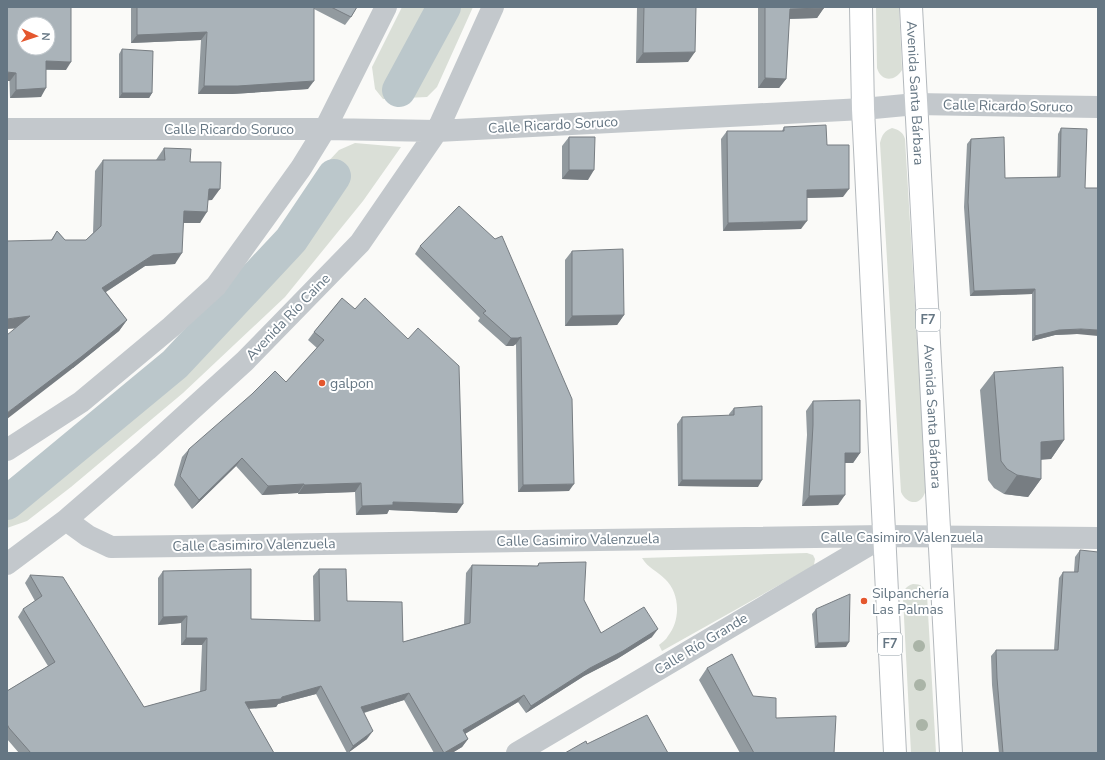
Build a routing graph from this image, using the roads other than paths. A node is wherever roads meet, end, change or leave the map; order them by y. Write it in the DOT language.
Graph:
graph roads {
  1 [pos="386,7"];
  2 [pos="493,7"];
  3 [pos="861,7"];
  4 [pos="911,7"];
  5 [pos="916,104"];
  6 [pos="1098,107"];
  7 [pos="863,108"];
  8 [pos="7,129"];
  9 [pos="325,129"];
  10 [pos="437,131"];
  11 [pos="7,450"];
  12 [pos="66,520"];
  13 [pos="885,536"];
  14 [pos="940,536"];
  15 [pos="1098,538"];
  16 [pos="7,564"];
  17 [pos="517,753"];
  18 [pos="895,753"];
  19 [pos="951,753"];
  1 -- 9 [label="street"];
  2 -- 10 [label="street, Avenida Río Caine"];
  3 -- 7 [label="highway, F7"];
  4 -- 5 [label="highway, Avenida Santa Bárbara / F7"];
  5 -- 6 [label="street, Calle Ricardo Soruco"];
  5 -- 7 [label="street, Calle Ricardo Soruco"];
  5 -- 14 [label="highway, Avenida Santa Bárbara / F7"];
  7 -- 10 [label="street, Calle Ricardo Soruco"];
  7 -- 13 [label="highway, F7"];
  8 -- 9 [label="street, Calle Ricardo Soruco"];
  9 -- 10 [label="street, Calle Ricardo Soruco"];
  9 -- 11 [label="street"];
  10 -- 12 [label="street, Avenida Río Caine"];
  12 -- 13 [label="street, Calle Casimiro Valenzuela"];
  12 -- 16 [label="street, Avenida Río Caine"];
  13 -- 14 [label="street, Calle Casimiro Valenzuela"];
  13 -- 17 [label="street, Calle Río Grande"];
  13 -- 18 [label="highway, F7"];
  14 -- 15 [label="street, Calle Casimiro Valenzuela"];
  14 -- 19 [label="highway, Avenida Santa Bárbara / F7"];
}
